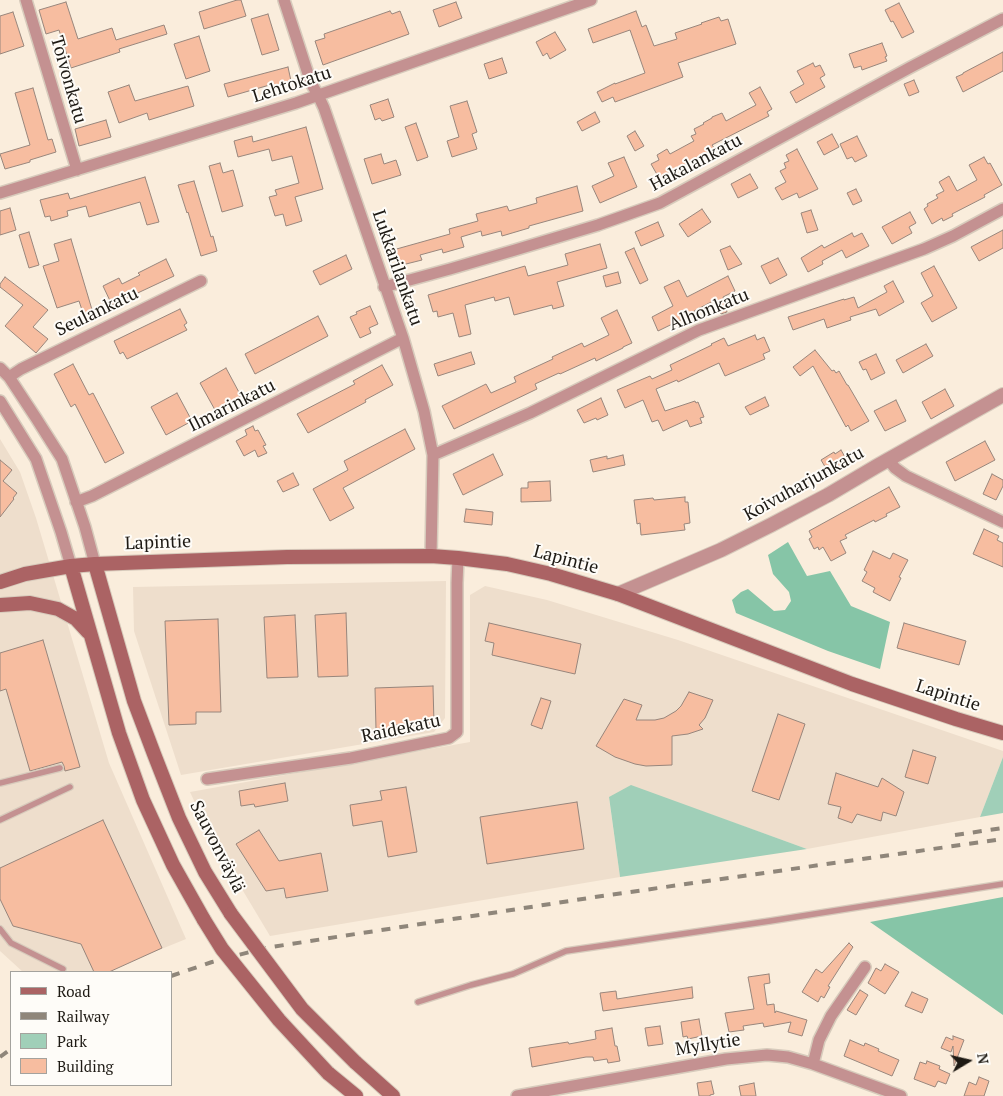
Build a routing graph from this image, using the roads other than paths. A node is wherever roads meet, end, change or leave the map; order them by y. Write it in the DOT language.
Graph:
graph roads {
  1 [pos="26,0"];
  2 [pos="284,0"];
  3 [pos="591,0"];
  4 [pos="1003,20"];
  5 [pos="318,95"];
  6 [pos="77,170"];
  7 [pos="0,193"];
  8 [pos="1003,209"];
  9 [pos="201,281"];
  10 [pos="384,287"];
  11 [pos="403,338"];
  12 [pos="4,372"];
  13 [pos="1003,395"];
  14 [pos="0,401"];
  15 [pos="433,455"];
  16 [pos="888,460"];
  17 [pos="76,502"];
  18 [pos="1003,522"];
  19 [pos="431,556"];
  20 [pos="458,558"];
  21 [pos="95,564"];
  22 [pos="71,566"];
  23 [pos="0,582"];
  24 [pos="618,594"];
  25 [pos="0,605"];
  26 [pos="90,634"];
  27 [pos="1003,734"];
  28 [pos="60,768"];
  29 [pos="207,779"];
  30 [pos="0,783"];
  31 [pos="70,787"];
  32 [pos="0,820"];
  33 [pos="1003,884"];
  34 [pos="0,929"];
  35 [pos="865,968"];
  36 [pos="63,969"];
  37 [pos="418,1002"];
  38 [pos="813,1064"];
  39 [pos="356,1096"];
  40 [pos="393,1096"];
  41 [pos="517,1096"];
  42 [pos="901,1096"];
  1 -- 6 [label="street, Toivonkatu"];
  2 -- 5 [label="street, Lukkarilankatu"];
  3 -- 5 [label="street, Lehtokatu"];
  4 -- 10 [label="street, Hakalankatu"];
  5 -- 6 [label="street, Lehtokatu"];
  5 -- 10 [label="street, Lukkarilankatu"];
  6 -- 7 [label="street, Lehtokatu"];
  8 -- 15 [label="street, Alhonkatu"];
  9 -- 12 [label="street, Seulankatu"];
  10 -- 11 [label="street, Lukkarilankatu"];
  11 -- 15 [label="street, Lukkarilankatu"];
  11 -- 17 [label="street, Ilmarinkatu"];
  12 -- 17 [label="street"];
  13 -- 16 [label="street, Koivuharjunkatu"];
  14 -- 22 [label="street"];
  15 -- 19 [label="street, Lukkarilankatu"];
  16 -- 18 [label="street"];
  16 -- 24 [label="street, Koivuharjunkatu"];
  17 -- 21 [label="street"];
  19 -- 20 [label="main road, Lapintie"];
  19 -- 21 [label="main road, Lapintie"];
  20 -- 24 [label="main road, Lapintie"];
  20 -- 29 [label="street, Raidekatu"];
  21 -- 22 [label="main road, Lapintie"];
  21 -- 40 [label="main road, Sauvonväylä, bridge"];
  22 -- 23 [label="main road, Lapintie"];
  22 -- 26 [label="main road"];
  24 -- 27 [label="main road, Lapintie"];
  25 -- 26 [label="main road"];
  26 -- 39 [label="main road, bridge"];
  28 -- 30 [label="lane"];
  31 -- 32 [label="lane"];
  33 -- 37 [label="lane"];
  34 -- 36 [label="lane"];
  35 -- 38 [label="street"];
  38 -- 41 [label="street, Myllytie"];
  38 -- 42 [label="street, Myllytie"];
}
